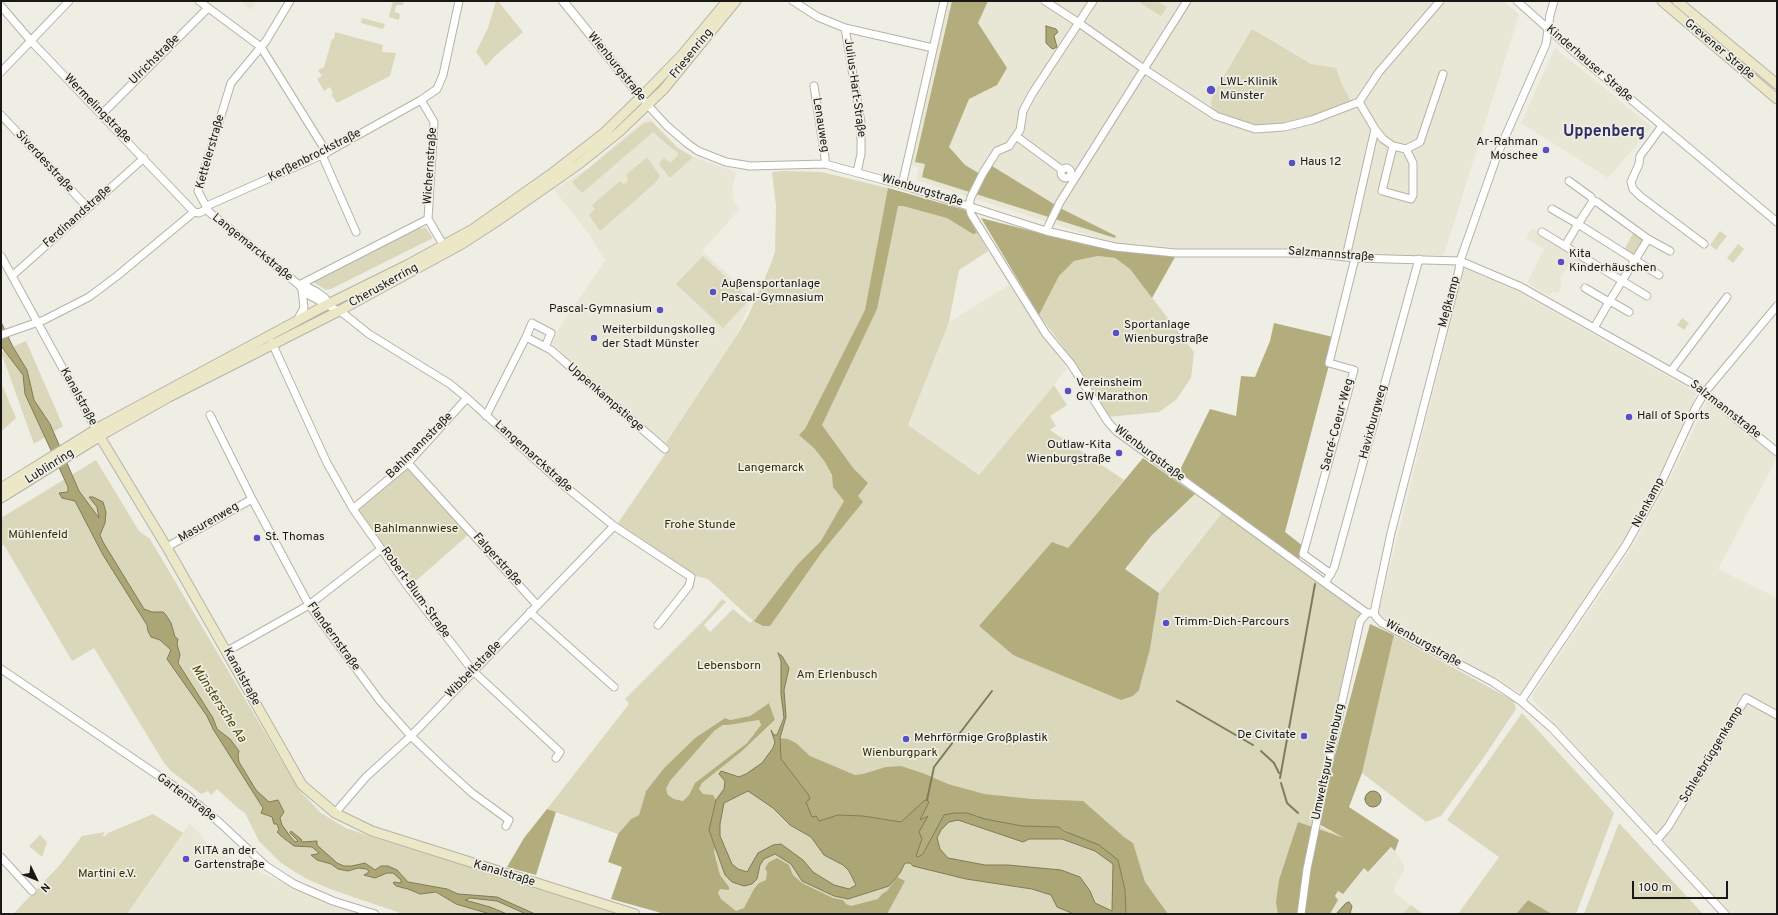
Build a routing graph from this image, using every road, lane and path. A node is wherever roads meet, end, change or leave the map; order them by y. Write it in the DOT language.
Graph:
graph roads {
  1 [pos="69,1"];
  2 [pos="199,1"];
  3 [pos="290,1"];
  4 [pos="459,1"];
  5 [pos="563,1"];
  6 [pos="727,1"];
  7 [pos="736,1"];
  8 [pos="793,1"];
  9 [pos="944,1"];
  10 [pos="1045,1"];
  11 [pos="1093,1"];
  12 [pos="1186,1"];
  13 [pos="1440,1"];
  14 [pos="1516,1"];
  15 [pos="1554,1"];
  16 [pos="1662,1"];
  17 [pos="1677,1"];
  18 [pos="1,6"];
  19 [pos="208,8"];
  20 [pos="1079,23"];
  21 [pos="845,28"];
  22 [pos="1548,28"];
  23 [pos="31,41"];
  24 [pos="261,47"];
  25 [pos="934,48"];
  26 [pos="1144,69"];
  27 [pos="1,72"];
  28 [pos="1443,74"];
  29 [pos="1777,84"];
  30 [pos="814,86"];
  31 [pos="641,97"];
  32 [pos="1777,99"];
  33 [pos="421,100"];
  34 [pos="1359,102"];
  35 [pos="648,106"];
  36 [pos="102,114"];
  37 [pos="1,115"];
  38 [pos="1662,126"];
  39 [pos="1375,129"];
  40 [pos="1016,136"];
  41 [pos="1393,146"];
  42 [pos="1406,149"];
  43 [pos="324,154"];
  44 [pos="144,158"];
  45 [pos="825,164"];
  46 [pos="857,172"];
  47 [pos="1072,178"];
  48 [pos="1570,181"];
  49 [pos="902,185"];
  50 [pos="1593,201"];
  51 [pos="969,205"];
  52 [pos="88,208"];
  53 [pos="207,209"];
  54 [pos="1552,209"];
  55 [pos="194,212"];
  56 [pos="428,218"];
  57 [pos="1777,222"];
  58 [pos="1578,224"];
  59 [pos="1046,231"];
  60 [pos="356,232"];
  61 [pos="1542,232"];
  62 [pos="1648,239"];
  63 [pos="1704,244"];
  64 [pos="444,246"];
  65 [pos="1565,246"];
  66 [pos="1670,251"];
  67 [pos="1,256"];
  68 [pos="1346,257"];
  69 [pos="1355,258"];
  70 [pos="1419,259"];
  71 [pos="1635,260"];
  72 [pos="1460,261"];
  73 [pos="1659,275"];
  74 [pos="12,276"];
  75 [pos="1622,281"];
  76 [pos="300,287"];
  77 [pos="1585,288"];
  78 [pos="1647,296"];
  79 [pos="1727,297"];
  80 [pos="1610,302"];
  81 [pos="328,304"];
  82 [pos="1777,306"];
  83 [pos="339,311"];
  84 [pos="1629,312"];
  85 [pos="36,322"];
  86 [pos="295,322"];
  87 [pos="1594,328"];
  88 [pos="1,335"];
  89 [pos="526,337"];
  90 [pos="272,344"];
  91 [pos="545,346"];
  92 [pos="1671,370"];
  93 [pos="1705,392"];
  94 [pos="467,398"];
  95 [pos="210,414"];
  96 [pos="486,416"];
  97 [pos="98,432"];
  98 [pos="666,449"];
  99 [pos="1777,452"];
  100 [pos="408,463"];
  101 [pos="46,465"];
  102 [pos="1,488"];
  103 [pos="1,498"];
  104 [pos="252,499"];
  105 [pos="354,509"];
  106 [pos="614,526"];
  107 [pos="167,547"];
  108 [pos="381,549"];
  109 [pos="1331,574"];
  110 [pos="1325,583"];
  111 [pos="309,605"];
  112 [pos="537,605"];
  113 [pos="530,612"];
  114 [pos="1371,613"];
  115 [pos="658,625"];
  116 [pos="225,650"];
  117 [pos="1,669"];
  118 [pos="473,671"];
  119 [pos="614,687"];
  120 [pos="1521,701"];
  121 [pos="1777,715"];
  122 [pos="411,736"];
  123 [pos="560,752"];
  124 [pos="335,813"];
  125 [pos="509,820"];
  126 [pos="1656,841"];
  127 [pos="1,858"];
  128 [pos="32,891"];
  129 [pos="375,914"];
  130 [pos="635,914"];
  131 [pos="1301,914"];
  132 [pos="1726,914"];
  1 -- 23 [label="street"];
  2 -- 19 [label="street"];
  3 -- 24 [label="street, Kettelerstraße"];
  4 -- 33 [label="street"];
  5 -- 31 [label="street, Wienburgstraße"];
  6 -- 31 [label="main road, Friesenring"];
  7 -- 35 [label="main road, Friesenring"];
  8 -- 21 [label="street"];
  9 -- 25 [label="street"];
  10 -- 20 [label="street"];
  11 -- 20 [label="street"];
  12 -- 26 [label="street"];
  13 -- 34 [label="street"];
  14 -- 22 [label="street, Kinderhauser Straße"];
  15 -- 22 [label="street, Meßkamp"];
  16 -- 32 [label="main road, Grevener Straße"];
  17 -- 29 [label="main road, Grevener Straße"];
  18 -- 23 [label="street, Wermelingstraße"];
  19 -- 24 [label="street"];
  19 -- 36 [label="street, Ulrichstraße"];
  20 -- 26 [label="street"];
  20 -- 40 [label="street"];
  21 -- 25 [label="street"];
  21 -- 46 [label="street, Julius-Hart-Straße"];
  22 -- 38 [label="street, Kinderhauser Straße"];
  22 -- 72 [label="street, Meßkamp"];
  23 -- 27 [label="street"];
  23 -- 36 [label="street, Wermelingstraße"];
  24 -- 43 [label="street"];
  24 -- 53 [label="street, Kettelerstraße"];
  25 -- 49 [label="street"];
  26 -- 34 [label="street"];
  26 -- 47 [label="street"];
  28 -- 42 [label="street"];
  30 -- 45 [label="street, Lenauweg"];
  31 -- 35 [label="street, Wienburgstraße"];
  31 -- 64 [label="main road, Cheruskerring"];
  33 -- 43 [label="street, Kerßenbrockstraße"];
  33 -- 56 [label="street, Wichernstraße"];
  34 -- 39 [label="street"];
  35 -- 45 [label="street, Wienburgstraße"];
  35 -- 83 [label="main road, Cheruskerring"];
  36 -- 44 [label="street, Wermelingstraße"];
  37 -- 52 [label="street, Siverdesstraße"];
  38 -- 57 [label="street, Kinderhauser Straße"];
  38 -- 63 [label="street"];
  39 -- 41 [label="street"];
  39 -- 68 [label="street"];
  40 -- 47 [label="street"];
  40 -- 51 [label="street"];
  41 -- 42 [label="street"];
  41 -- 42 [label="street"];
  43 -- 53 [label="street, Kerßenbrockstraße"];
  43 -- 60 [label="street"];
  44 -- 52 [label="street, Ferdinandstraße"];
  44 -- 55 [label="street, Wermelingstraße"];
  45 -- 46 [label="street, Wienburgstraße"];
  46 -- 49 [label="street, Wienburgstraße"];
  47 -- 59 [label="street"];
  48 -- 50 [label="street"];
  49 -- 51 [label="street, Wienburgstraße"];
  50 -- 58 [label="street"];
  50 -- 62 [label="street"];
  51 -- 59 [label="street, Salzmannstraße"];
  51 -- 110 [label="street, Wienburgstraße"];
  52 -- 74 [label="street, Ferdinandstraße"];
  53 -- 55 [label="street"];
  53 -- 76 [label="street, Langemarckstraße"];
  54 -- 58 [label="street"];
  55 -- 85 [label="street"];
  56 -- 64 [label="street, Wichernstraße"];
  56 -- 76 [label="street"];
  58 -- 65 [label="street"];
  58 -- 71 [label="street"];
  59 -- 68 [label="street, Salzmannstraße"];
  61 -- 65 [label="street"];
  62 -- 66 [label="street"];
  62 -- 71 [label="street"];
  64 -- 81 [label="main road, Cheruskerring"];
  65 -- 75 [label="street"];
  67 -- 74 [label="street, Kanalstraße"];
  68 -- 69 [label="street, Salzmannstraße"];
  69 -- 70 [label="street, Salzmannstraße"];
  69 -- 109 [label="street, Sacré-Coeur-Weg"];
  70 -- 72 [label="street, Salzmannstraße"];
  70 -- 109 [label="street, Havixburgweg"];
  71 -- 73 [label="street"];
  71 -- 75 [label="street"];
  72 -- 87 [label="street, Salzmannstraße"];
  72 -- 114 [label="street, Meßkamp"];
  74 -- 85 [label="street, Kanalstraße"];
  75 -- 78 [label="street"];
  75 -- 80 [label="street"];
  76 -- 81 [label="street, Langemarckstraße"];
  76 -- 86 [label="street, Langemarckstraße"];
  77 -- 80 [label="street"];
  79 -- 92 [label="street"];
  80 -- 84 [label="street"];
  80 -- 87 [label="street"];
  81 -- 83 [label="street, Langemarckstraße"];
  81 -- 86 [label="main road, Cheruskerring"];
  82 -- 93 [label="street, Nienkamp"];
  83 -- 90 [label="main road, Cheruskerring"];
  83 -- 94 [label="street, Langemarckstraße"];
  85 -- 88 [label="street"];
  85 -- 97 [label="street, Kanalstraße"];
  86 -- 97 [label="main road, Cheruskerring"];
  87 -- 92 [label="street, Salzmannstraße"];
  89 -- 91 [label="street, Uppenkampstiege"];
  89 -- 91 [label="street"];
  89 -- 96 [label="street"];
  90 -- 97 [label="main road, Cheruskerring"];
  90 -- 105 [label="street, Robert-Blum-Straße"];
  91 -- 98 [label="street, Uppenkampstiege"];
  92 -- 93 [label="street, Salzmannstraße"];
  93 -- 99 [label="street, Salzmannstraße"];
  93 -- 120 [label="street, Nienkamp"];
  94 -- 96 [label="street, Langemarckstraße"];
  94 -- 100 [label="street, Bahlmannstraße"];
  95 -- 104 [label="street, Flandernstraße"];
  96 -- 106 [label="street, Langemarckstraße"];
  97 -- 101 [label="main road, Lublinring"];
  97 -- 107 [label="main road, Kanalstraße"];
  100 -- 105 [label="street, Bahlmannstraße"];
  100 -- 112 [label="street, Falgerstraße"];
  101 -- 102 [label="main road, Lublinring"];
  101 -- 103 [label="main road, Lublinring"];
  104 -- 107 [label="street, Masurenweg"];
  104 -- 111 [label="street, Flandernstraße"];
  105 -- 108 [label="street, Robert-Blum-Straße"];
  106 -- 112 [label="street, Wibbeltstraße"];
  106 -- 115 [label="street, Langemarckstraße"];
  107 -- 116 [label="main road, Kanalstraße"];
  108 -- 111 [label="street"];
  108 -- 118 [label="street, Robert-Blum-Straße"];
  109 -- 110 [label="street, Havixburgweg"];
  110 -- 114 [label="street, Wienburgstraße"];
  111 -- 116 [label="street"];
  111 -- 122 [label="street, Flandernstraße"];
  112 -- 113 [label="street, Wibbeltstraße"];
  113 -- 118 [label="street, Wibbeltstraße"];
  113 -- 119 [label="street"];
  114 -- 120 [label="street, Wienburgstraße"];
  114 -- 131 [label="street, Umweltspur Wienburg"];
  116 -- 124 [label="main road, Kanalstraße"];
  117 -- 129 [label="street, Gartenstraße"];
  118 -- 122 [label="street, Wibbeltstraße"];
  118 -- 123 [label="street, Robert-Blum-Straße"];
  120 -- 126 [label="street, Wienburgstraße"];
  121 -- 126 [label="street, Schleebrüggenkamp"];
  122 -- 124 [label="street, Wibbeltstraße"];
  122 -- 125 [label="street, Flandernstraße"];
  124 -- 130 [label="main road, Kanalstraße"];
  126 -- 132 [label="street, Wienburgstraße"];
  127 -- 128 [label="street"];
}
